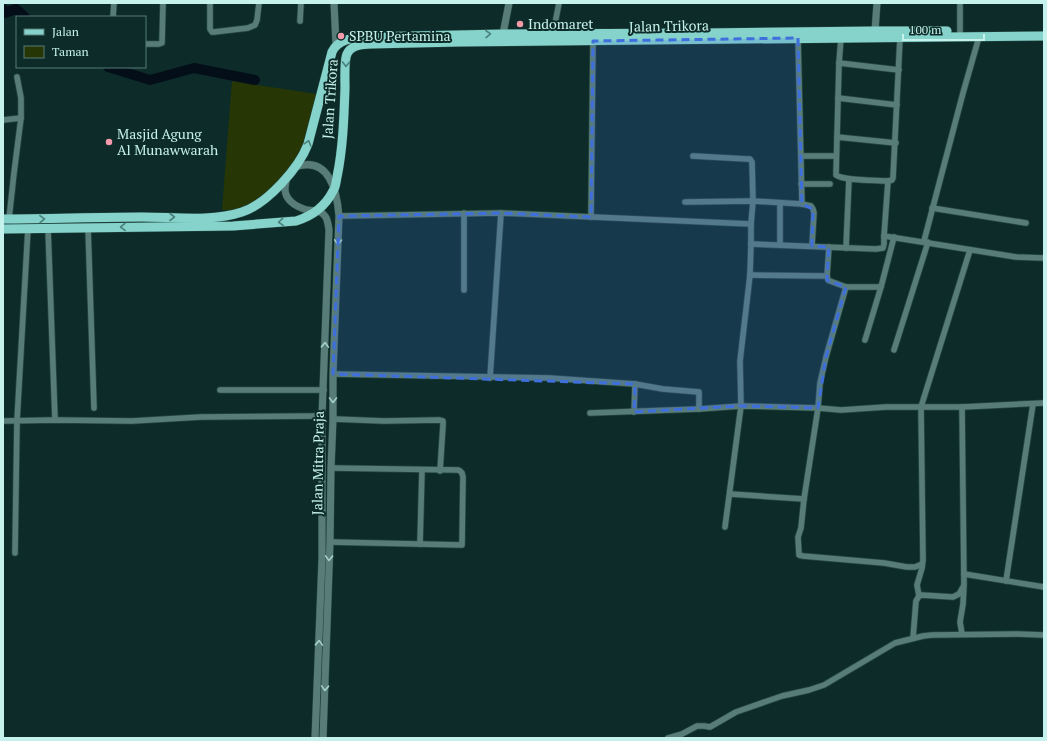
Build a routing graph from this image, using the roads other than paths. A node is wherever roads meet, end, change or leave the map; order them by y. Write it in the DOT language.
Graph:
graph roads {
  1 [pos="114,3"];
  2 [pos="163,3"];
  3 [pos="210,3"];
  4 [pos="301,3"];
  5 [pos="334,3"];
  6 [pos="509,3"];
  7 [pos="559,3"];
  8 [pos="877,3"];
  9 [pos="960,3"];
  10 [pos="259,4"];
  11 [pos="113,16"];
  12 [pos="300,22"];
  13 [pos="1044,30"];
  14 [pos="875,31"];
  15 [pos="960,31"];
  16 [pos="503,34"];
  17 [pos="553,34"];
  18 [pos="920,34"];
  19 [pos="1044,36"];
  20 [pos="979,37"];
  21 [pos="798,38"];
  22 [pos="841,38"];
  23 [pos="900,38"];
  24 [pos="447,39"];
  25 [pos="459,39"];
  26 [pos="593,41"];
  27 [pos="146,44"];
  28 [pos="336,45"];
  29 [pos="839,63"];
  30 [pos="899,70"];
  31 [pos="17,77"];
  32 [pos="838,98"];
  33 [pos="897,105"];
  34 [pos="21,118"];
  35 [pos="3,120"];
  36 [pos="837,137"];
  37 [pos="896,142"];
  38 [pos="693,156"];
  39 [pos="801,156"];
  40 [pos="834,156"];
  41 [pos="295,167"];
  42 [pos="288,176"];
  43 [pos="849,179"];
  44 [pos="888,181"];
  45 [pos="801,184"];
  46 [pos="830,184"];
  47 [pos="334,190"];
  48 [pos="753,201"];
  49 [pos="685,202"];
  50 [pos="780,203"];
  51 [pos="802,204"];
  52 [pos="932,208"];
  53 [pos="317,211"];
  54 [pos="501,212"];
  55 [pos="464,213"];
  56 [pos="339,216"];
  57 [pos="591,217"];
  58 [pos="6,219"];
  59 [pos="142,222"];
  60 [pos="1026,223"];
  61 [pos="751,224"];
  62 [pos="88,227"];
  63 [pos="28,228"];
  64 [pos="48,228"];
  65 [pos="3,229"];
  66 [pos="884,236"];
  67 [pos="894,237"];
  68 [pos="926,242"];
  69 [pos="752,244"];
  70 [pos="780,245"];
  71 [pos="812,246"];
  72 [pos="829,247"];
  73 [pos="846,248"];
  74 [pos="970,250"];
  75 [pos="1044,258"];
  76 [pos="750,275"];
  77 [pos="827,276"];
  78 [pos="846,287"];
  79 [pos="881,287"];
  80 [pos="464,290"];
  81 [pos="865,340"];
  82 [pos="894,350"];
  83 [pos="333,374"];
  84 [pos="490,378"];
  85 [pos="635,384"];
  86 [pos="220,390"];
  87 [pos="324,390"];
  88 [pos="1033,404"];
  89 [pos="1044,404"];
  90 [pos="741,406"];
  91 [pos="921,407"];
  92 [pos="962,407"];
  93 [pos="94,408"];
  94 [pos="818,408"];
  95 [pos="699,409"];
  96 [pos="634,412"];
  97 [pos="590,414"];
  98 [pos="322,416"];
  99 [pos="333,419"];
  100 [pos="55,420"];
  101 [pos="3,421"];
  102 [pos="17,421"];
  103 [pos="331,468"];
  104 [pos="422,470"];
  105 [pos="440,471"];
  106 [pos="730,494"];
  107 [pos="804,499"];
  108 [pos="725,527"];
  109 [pos="330,542"];
  110 [pos="420,544"];
  111 [pos="15,553"];
  112 [pos="922,564"];
  113 [pos="964,574"];
  114 [pos="1006,582"];
  115 [pos="964,585"];
  116 [pos="1044,587"];
  117 [pos="919,596"];
  118 [pos="962,634"];
  119 [pos="1044,635"];
  120 [pos="913,638"];
  121 [pos="315,738"];
  122 [pos="324,738"];
  123 [pos="668,738"];
  1 -- 11 [label="street"];
  2 -- 27 [label="street"];
  3 -- 10 [label="street"];
  4 -- 12 [label="street"];
  5 -- 28 [label="street"];
  6 -- 16 [label="street"];
  7 -- 17 [label="street"];
  8 -- 14 [label="street"];
  9 -- 15 [label="street"];
  13 -- 15 [label="main road, Jalan Trikora"];
  14 -- 17 [label="main road, Jalan Trikora"];
  14 -- 18 [label="main road, Jalan Trikora"];
  15 -- 18 [label="main road, Jalan Trikora"];
  16 -- 17 [label="main road, Jalan Trikora"];
  25 -- 16 [label="main road, Jalan Trikora, one-way"];
  18 -- 20 [label="main road, Jalan Trikora"];
  18 -- 23 [label="main road, Jalan Trikora"];
  19 -- 20 [label="main road, Jalan Trikora"];
  20 -- 52 [label="street"];
  21 -- 22 [label="main road, Jalan Trikora"];
  21 -- 26 [label="main road, Jalan Trikora"];
  21 -- 39 [label="street"];
  22 -- 23 [label="main road, Jalan Trikora"];
  22 -- 29 [label="street"];
  23 -- 30 [label="street"];
  24 -- 25 [label="main road, Jalan Trikora"];
  24 -- 28 [label="main road, Jalan Trikora"];
  24 -- 47 [label="main road, Jalan Trikora, one-way"];
  25 -- 26 [label="main road, Jalan Trikora"];
  26 -- 57 [label="street"];
  41 -- 28 [label="main road, Jalan Trikora, one-way"];
  29 -- 30 [label="street"];
  29 -- 32 [label="street"];
  30 -- 33 [label="street"];
  31 -- 34 [label="street"];
  32 -- 33 [label="street"];
  32 -- 36 [label="street"];
  33 -- 37 [label="street"];
  34 -- 35 [label="street"];
  34 -- 58 [label="street"];
  36 -- 37 [label="street"];
  36 -- 43 [label="street"];
  37 -- 44 [label="street"];
  38 -- 48 [label="street"];
  39 -- 40 [label="street"];
  39 -- 45 [label="street"];
  41 -- 42 [label="main road, Jalan Trikora"];
  41 -- 47 [label="street"];
  42 -- 53 [label="street"];
  59 -- 42 [label="main road, Jalan Trikora, one-way"];
  43 -- 44 [label="street"];
  43 -- 73 [label="street"];
  44 -- 66 [label="street"];
  45 -- 46 [label="street"];
  45 -- 51 [label="street"];
  47 -- 53 [label="main road, Jalan Trikora"];
  47 -- 56 [label="street, Jalan Mitra Praja"];
  48 -- 49 [label="street"];
  48 -- 50 [label="street"];
  48 -- 61 [label="street"];
  50 -- 51 [label="street"];
  50 -- 70 [label="street"];
  51 -- 71 [label="street"];
  52 -- 60 [label="street"];
  52 -- 68 [label="street"];
  53 -- 59 [label="main road, Jalan Trikora, one-way"];
  87 -- 53 [label="street, Jalan Mitra Praja, one-way"];
  54 -- 55 [label="street"];
  54 -- 57 [label="street"];
  54 -- 84 [label="street"];
  55 -- 56 [label="street"];
  55 -- 80 [label="street"];
  56 -- 83 [label="street, Jalan Mitra Praja, one-way"];
  57 -- 61 [label="street"];
  58 -- 59 [label="main road, Jalan Trikora, one-way"];
  59 -- 62 [label="main road, Jalan Trikora, one-way"];
  61 -- 69 [label="street"];
  62 -- 64 [label="main road, Jalan Trikora"];
  62 -- 93 [label="street"];
  63 -- 64 [label="main road, Jalan Trikora"];
  63 -- 65 [label="main road, Jalan Trikora"];
  63 -- 102 [label="street"];
  64 -- 100 [label="street"];
  66 -- 67 [label="street"];
  66 -- 73 [label="street"];
  67 -- 68 [label="street"];
  67 -- 79 [label="street"];
  68 -- 74 [label="street"];
  68 -- 82 [label="street"];
  69 -- 70 [label="street"];
  69 -- 76 [label="street"];
  70 -- 71 [label="street"];
  71 -- 72 [label="street"];
  72 -- 73 [label="street"];
  72 -- 77 [label="street"];
  74 -- 75 [label="street"];
  74 -- 91 [label="street"];
  76 -- 77 [label="street"];
  76 -- 90 [label="street"];
  77 -- 78 [label="street"];
  78 -- 79 [label="street"];
  78 -- 94 [label="street"];
  79 -- 81 [label="street"];
  83 -- 84 [label="street"];
  83 -- 99 [label="street, Jalan Mitra Praja, one-way"];
  84 -- 85 [label="street"];
  85 -- 95 [label="street"];
  85 -- 96 [label="street"];
  86 -- 87 [label="street"];
  87 -- 98 [label="street, Jalan Mitra Praja"];
  88 -- 89 [label="street"];
  88 -- 92 [label="street"];
  88 -- 114 [label="street"];
  90 -- 94 [label="street"];
  90 -- 95 [label="street"];
  90 -- 106 [label="street"];
  91 -- 92 [label="street"];
  91 -- 94 [label="street"];
  91 -- 112 [label="street"];
  92 -- 113 [label="street"];
  94 -- 107 [label="street"];
  95 -- 96 [label="street"];
  96 -- 97 [label="street"];
  98 -- 100 [label="street"];
  121 -- 98 [label="street, Jalan Mitra Praja, one-way"];
  99 -- 103 [label="street, Jalan Mitra Praja"];
  99 -- 105 [label="street"];
  100 -- 102 [label="street"];
  101 -- 102 [label="street"];
  102 -- 111 [label="street"];
  103 -- 104 [label="street"];
  103 -- 109 [label="street, Jalan Mitra Praja"];
  104 -- 105 [label="street"];
  104 -- 110 [label="street"];
  105 -- 110 [label="street"];
  106 -- 107 [label="street"];
  106 -- 108 [label="street"];
  107 -- 112 [label="street"];
  109 -- 110 [label="street"];
  109 -- 122 [label="street, Jalan Mitra Praja, one-way"];
  112 -- 117 [label="street"];
  113 -- 114 [label="street"];
  113 -- 115 [label="street"];
  114 -- 116 [label="street"];
  115 -- 117 [label="street"];
  115 -- 118 [label="street"];
  117 -- 120 [label="street"];
  118 -- 119 [label="street"];
  118 -- 120 [label="street"];
  120 -- 123 [label="street"];
}
